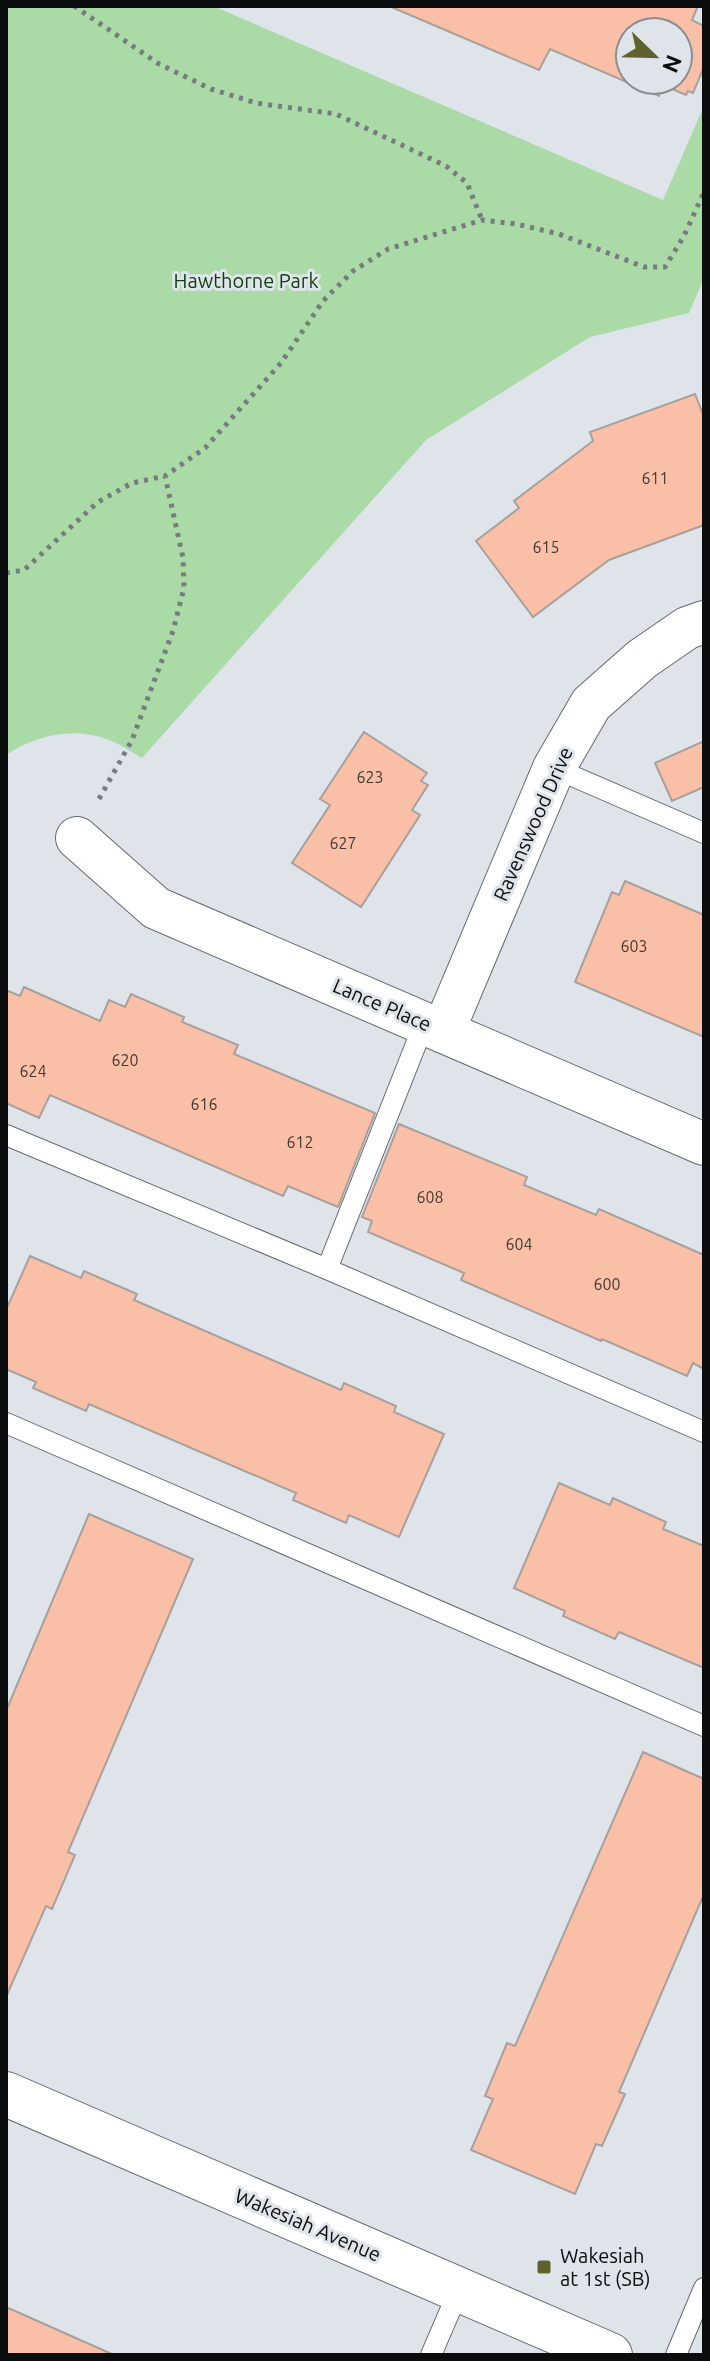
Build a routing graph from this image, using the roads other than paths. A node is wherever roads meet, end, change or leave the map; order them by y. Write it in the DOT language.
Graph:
graph roads {
  1 [pos="704,622"];
  2 [pos="554,768"];
  3 [pos="704,833"];
  4 [pos="77,838"];
  5 [pos="434,1028"];
  6 [pos="6,1135"];
  7 [pos="704,1144"];
  8 [pos="327,1269"];
  9 [pos="6,1423"];
  10 [pos="704,1432"];
  11 [pos="704,1726"];
  12 [pos="6,2094"];
  13 [pos="704,2288"];
  14 [pos="459,2290"];
  15 [pos="431,2355"];
  16 [pos="610,2355"];
  17 [pos="676,2355"];
  1 -- 2 [label="street, Ravenswood Drive"];
  2 -- 3 [label="lane"];
  2 -- 5 [label="street, Ravenswood Drive"];
  4 -- 5 [label="street, Lance Place"];
  5 -- 7 [label="street, Lance Place"];
  5 -- 8 [label="lane"];
  6 -- 8 [label="lane"];
  8 -- 10 [label="lane"];
  9 -- 11 [label="lane"];
  12 -- 14 [label="main road, Wakesiah Avenue"];
  13 -- 17 [label="lane"];
  14 -- 15 [label="lane"];
  14 -- 16 [label="main road, Wakesiah Avenue"];
}
